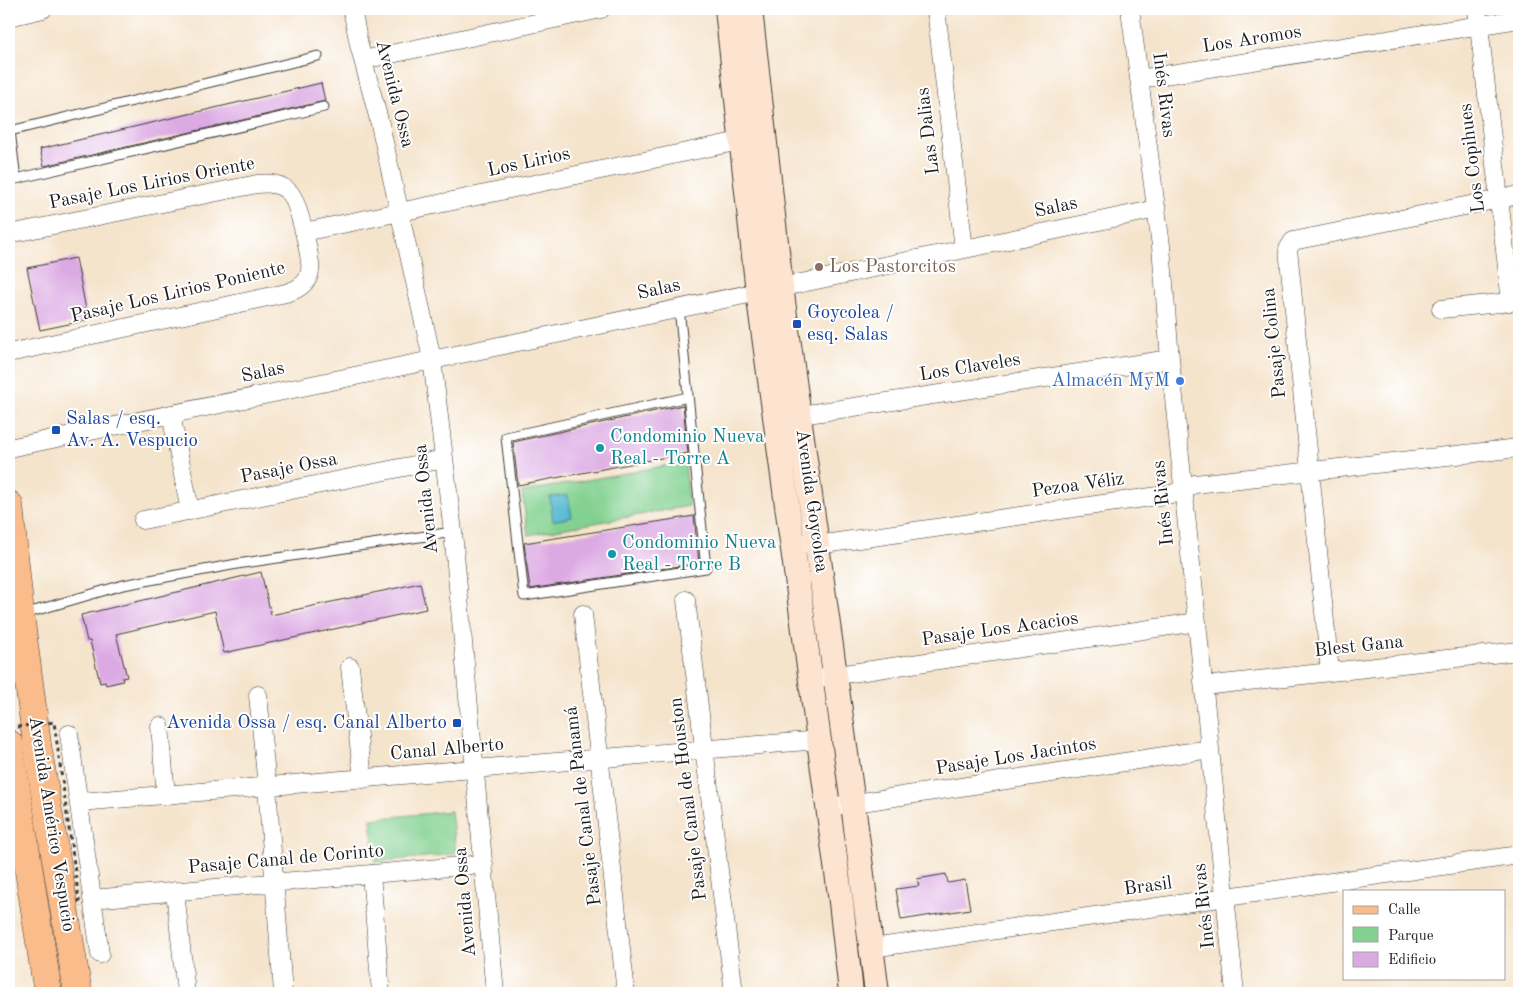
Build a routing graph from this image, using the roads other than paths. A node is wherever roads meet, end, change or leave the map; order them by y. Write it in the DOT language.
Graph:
graph roads {
  1 [pos="43,9"];
  2 [pos="352,9"];
  3 [pos="601,9"];
  4 [pos="727,9"];
  5 [pos="750,9"];
  6 [pos="936,9"];
  7 [pos="1130,9"];
  8 [pos="9,17"];
  9 [pos="1478,17"];
  10 [pos="1519,18"];
  11 [pos="318,56"];
  12 [pos="363,60"];
  13 [pos="1139,79"];
  14 [pos="324,107"];
  15 [pos="752,138"];
  16 [pos="12,180"];
  17 [pos="1519,195"];
  18 [pos="1499,199"];
  19 [pos="1157,209"];
  20 [pos="401,212"];
  21 [pos="304,232"];
  22 [pos="9,234"];
  23 [pos="964,249"];
  24 [pos="770,289"];
  25 [pos="1515,301"];
  26 [pos="679,308"];
  27 [pos="1441,309"];
  28 [pos="9,353"];
  29 [pos="432,359"];
  30 [pos="1170,359"];
  31 [pos="688,396"];
  32 [pos="171,414"];
  33 [pos="799,415"];
  34 [pos="775,419"];
  35 [pos="9,448"];
  36 [pos="1519,448"];
  37 [pos="444,459"];
  38 [pos="1309,472"];
  39 [pos="1183,489"];
  40 [pos="9,504"];
  41 [pos="190,511"];
  42 [pos="142,520"];
  43 [pos="453,532"];
  44 [pos="792,541"];
  45 [pos="817,545"];
  46 [pos="686,600"];
  47 [pos="583,614"];
  48 [pos="20,615"];
  49 [pos="1197,622"];
  50 [pos="1519,651"];
  51 [pos="350,666"];
  52 [pos="1330,672"];
  53 [pos="835,675"];
  54 [pos="810,679"];
  55 [pos="1204,686"];
  56 [pos="258,695"];
  57 [pos="160,726"];
  58 [pos="69,734"];
  59 [pos="819,740"];
  60 [pos="9,744"];
  61 [pos="704,749"];
  62 [pos="1210,749"];
  63 [pos="600,758"];
  64 [pos="476,769"];
  65 [pos="364,779"];
  66 [pos="267,787"];
  67 [pos="166,796"];
  68 [pos="80,802"];
  69 [pos="853,804"];
  70 [pos="828,807"];
  71 [pos="1519,855"];
  72 [pos="484,864"];
  73 [pos="371,874"];
  74 [pos="274,882"];
  75 [pos="175,891"];
  76 [pos="1226,898"];
  77 [pos="86,903"];
  78 [pos="872,948"];
  79 [pos="100,954"];
  80 [pos="48,993"];
  81 [pos="78,993"];
  82 [pos="186,993"];
  83 [pos="284,993"];
  84 [pos="381,993"];
  85 [pos="495,993"];
  86 [pos="626,993"];
  87 [pos="734,993"];
  88 [pos="851,993"];
  89 [pos="877,993"];
  90 [pos="1236,993"];
  1 -- 8 [label="street"];
  2 -- 12 [label="street, Avenida Ossa"];
  3 -- 12 [label="street"];
  4 -- 15 [label="street, Avenida Goycolea"];
  5 -- 15 [label="street, Avenida Goycolea"];
  6 -- 23 [label="street, Las Dalias"];
  7 -- 13 [label="street, Inés Rivas"];
  9 -- 10 [label="street, Los Aromos"];
  9 -- 13 [label="street, Los Aromos"];
  9 -- 18 [label="street, Los Copihues"];
  11 -- 16 [label="lane"];
  12 -- 20 [label="street, Avenida Ossa"];
  13 -- 19 [label="street, Inés Rivas"];
  14 -- 16 [label="lane"];
  15 -- 20 [label="street, Los Lirios"];
  15 -- 24 [label="street, Avenida Goycolea"];
  17 -- 18 [label="street, Pasaje Colina"];
  18 -- 25 [label="street, Los Copihues"];
  18 -- 38 [label="street, Pasaje Colina"];
  19 -- 23 [label="street, Salas"];
  19 -- 30 [label="street, Inés Rivas"];
  20 -- 21 [label="street, Los Lirios"];
  20 -- 29 [label="street, Avenida Ossa"];
  21 -- 22 [label="street, Pasaje Los Lirios Oriente"];
  21 -- 28 [label="street, Pasaje Los Lirios Poniente"];
  23 -- 24 [label="street, Salas"];
  24 -- 26 [label="street, Salas"];
  24 -- 33 [label="street, Avenida Goycolea"];
  24 -- 34 [label="street, Avenida Goycolea"];
  25 -- 27 [label="street"];
  26 -- 29 [label="street, Salas"];
  26 -- 31 [label="lane"];
  29 -- 32 [label="street, Salas"];
  29 -- 37 [label="street, Avenida Ossa"];
  30 -- 33 [label="street, Los Claveles"];
  30 -- 39 [label="street, Inés Rivas"];
  31 -- 31 [label="lane"];
  32 -- 35 [label="street, Salas"];
  32 -- 41 [label="street"];
  33 -- 34 [label="street, Los Claveles"];
  33 -- 45 [label="street, Avenida Goycolea"];
  34 -- 44 [label="street, Avenida Goycolea"];
  36 -- 38 [label="street, Pezoa Véliz"];
  37 -- 41 [label="street, Pasaje Ossa"];
  37 -- 43 [label="street, Avenida Ossa"];
  38 -- 39 [label="street, Pezoa Véliz"];
  38 -- 52 [label="street, Pasaje Colina"];
  39 -- 45 [label="street, Pezoa Véliz"];
  39 -- 49 [label="street, Inés Rivas"];
  40 -- 48 [label="main road, Avenida Américo Vespucio"];
  41 -- 42 [label="street, Pasaje Ossa"];
  43 -- 48 [label="lane"];
  43 -- 64 [label="street, Avenida Ossa"];
  44 -- 45 [label="street, Pezoa Véliz"];
  44 -- 54 [label="street, Avenida Goycolea"];
  45 -- 53 [label="street, Avenida Goycolea"];
  46 -- 61 [label="street, Pasaje Canal de Houston"];
  47 -- 63 [label="street, Pasaje Canal de Panamá"];
  48 -- 81 [label="main road, Avenida Américo Vespucio"];
  49 -- 53 [label="street, Pasaje Los Acacios"];
  49 -- 55 [label="street, Inés Rivas"];
  50 -- 52 [label="street, Blest Gana"];
  51 -- 65 [label="street"];
  52 -- 55 [label="street, Blest Gana"];
  53 -- 54 [label="street, Pasaje Los Acacios"];
  53 -- 69 [label="street, Avenida Goycolea"];
  54 -- 59 [label="street, Avenida Goycolea"];
  55 -- 62 [label="street, Inés Rivas"];
  56 -- 66 [label="street"];
  57 -- 67 [label="street"];
  58 -- 68 [label="street"];
  59 -- 61 [label="street, Canal Alberto"];
  59 -- 70 [label="street, Avenida Goycolea"];
  60 -- 80 [label="main road"];
  61 -- 63 [label="street, Canal Alberto"];
  61 -- 87 [label="street, Pasaje Canal de Houston"];
  62 -- 69 [label="street, Pasaje Los Jacintos"];
  62 -- 76 [label="street, Inés Rivas"];
  63 -- 64 [label="street, Canal Alberto"];
  63 -- 86 [label="street, Pasaje Canal de Panamá"];
  64 -- 65 [label="street, Canal Alberto"];
  64 -- 72 [label="street, Avenida Ossa"];
  65 -- 66 [label="street, Canal Alberto"];
  66 -- 67 [label="street, Canal Alberto"];
  66 -- 74 [label="street"];
  67 -- 68 [label="street, Canal Alberto"];
  68 -- 77 [label="street"];
  69 -- 70 [label="street, Pasaje Los Jacintos"];
  69 -- 78 [label="street, Avenida Goycolea"];
  70 -- 88 [label="street, Avenida Goycolea"];
  71 -- 76 [label="street, Brasil"];
  72 -- 73 [label="street, Pasaje Canal de Corinto"];
  72 -- 85 [label="street, Avenida Ossa"];
  73 -- 74 [label="street, Pasaje Canal de Corinto"];
  73 -- 84 [label="street"];
  74 -- 75 [label="street, Pasaje Canal de Corinto"];
  74 -- 83 [label="street"];
  75 -- 77 [label="street, Pasaje Canal de Corinto"];
  75 -- 82 [label="street"];
  76 -- 78 [label="street, Brasil"];
  76 -- 90 [label="street, Inés Rivas"];
  77 -- 79 [label="street"];
  78 -- 89 [label="street, Avenida Goycolea"];
}
